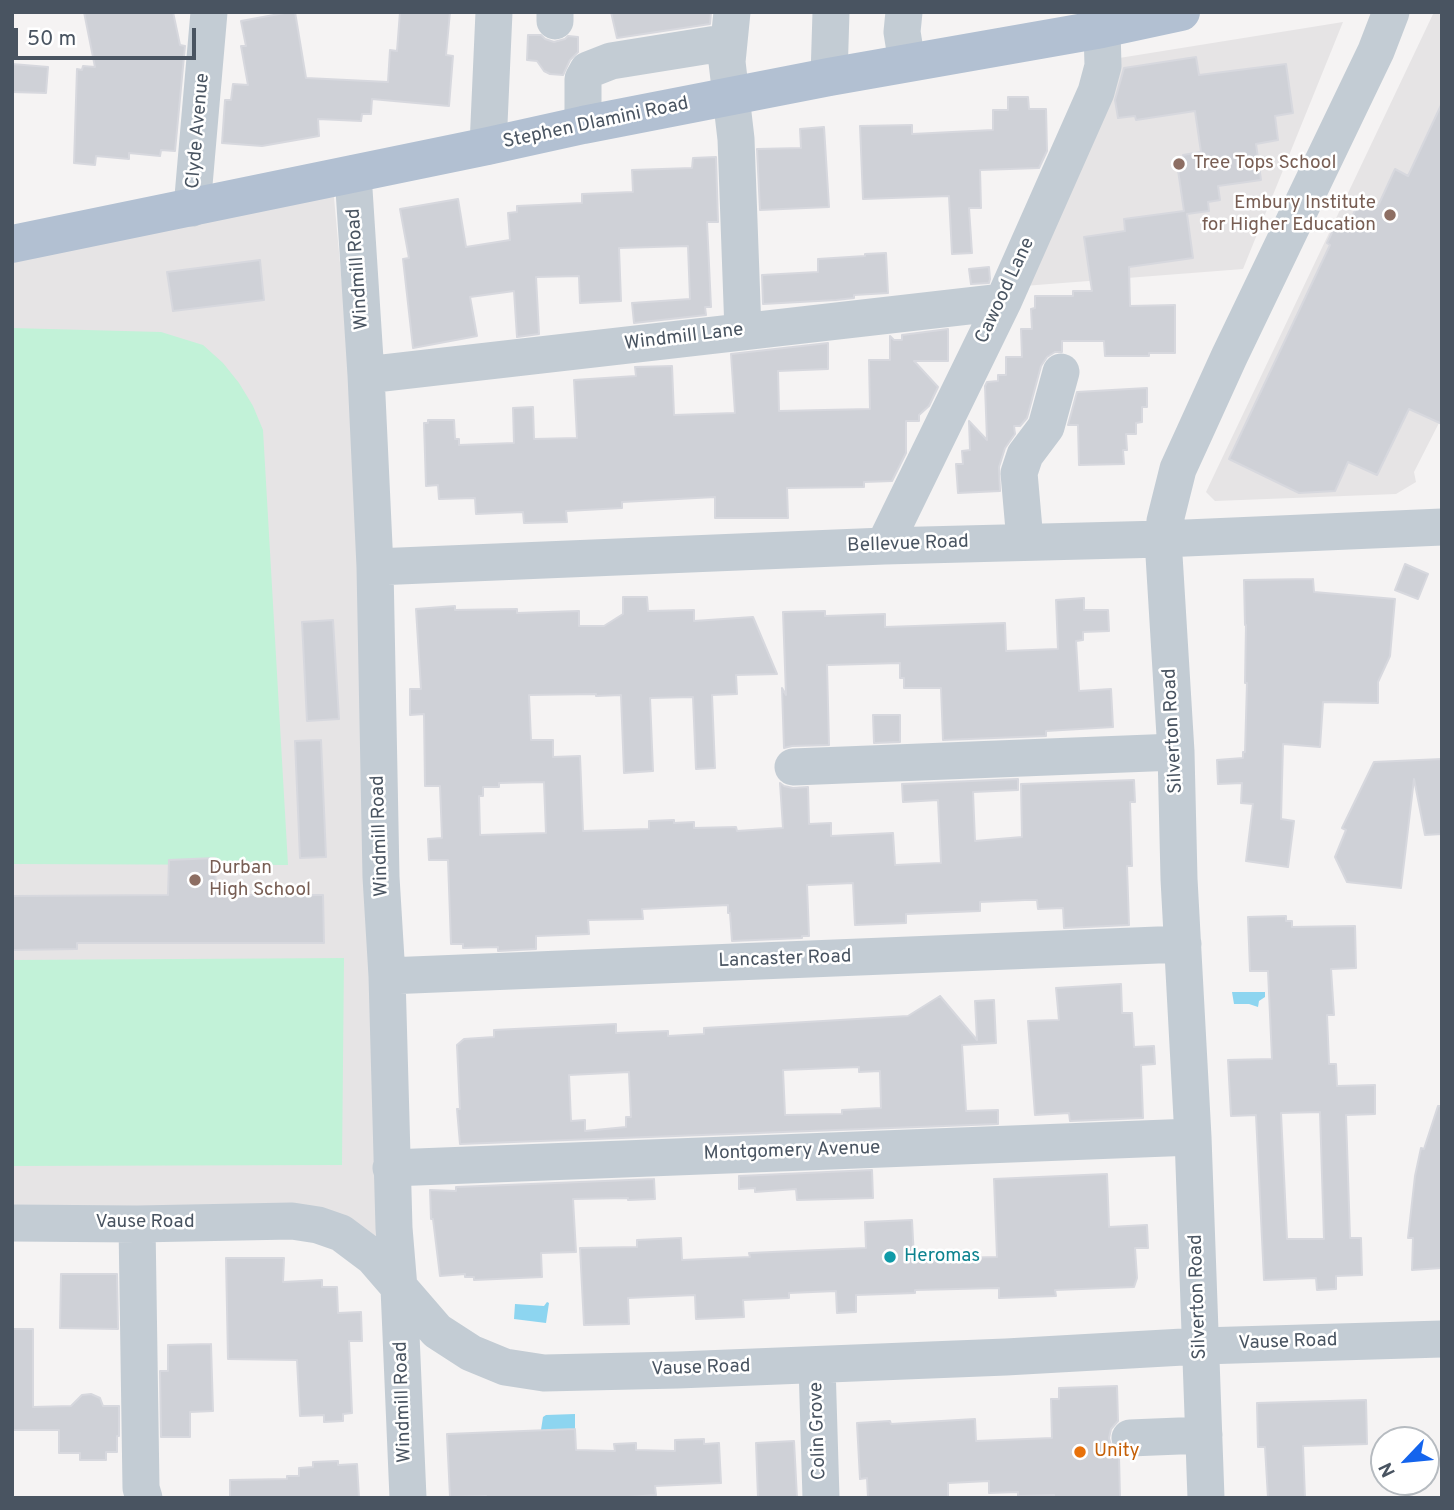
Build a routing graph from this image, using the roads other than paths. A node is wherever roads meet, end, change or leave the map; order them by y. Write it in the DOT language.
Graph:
graph roads {
  1 [pos="209,12"];
  2 [pos="494,12"];
  3 [pos="831,12"];
  4 [pos="904,12"];
  5 [pos="1181,12"];
  6 [pos="1391,12"];
  7 [pos="730,27"];
  8 [pos="1102,29"];
  9 [pos="906,63"];
  10 [pos="829,77"];
  11 [pos="732,96"];
  12 [pos="583,125"];
  13 [pos="488,146"];
  14 [pos="353,174"];
  15 [pos="192,208"];
  16 [pos="12,244"];
  17 [pos="1003,302"];
  18 [pos="743,331"];
  19 [pos="1061,372"];
  20 [pos="366,375"];
  21 [pos="1442,527"];
  22 [pos="1163,539"];
  23 [pos="1026,541"];
  24 [pos="884,546"];
  25 [pos="375,567"];
  26 [pos="1176,752"];
  27 [pos="793,767"];
  28 [pos="1183,944"];
  29 [pos="387,976"];
  30 [pos="1193,1137"];
  31 [pos="391,1168"];
  32 [pos="12,1223"];
  33 [pos="137,1224"];
  34 [pos="399,1288"];
  35 [pos="1442,1339"];
  36 [pos="1200,1346"];
  37 [pos="817,1365"];
  38 [pos="1204,1435"];
  39 [pos="1130,1438"];
  40 [pos="144,1498"];
  41 [pos="408,1498"];
  42 [pos="821,1498"];
  43 [pos="1206,1498"];
  1 -- 15 [label="street, Clyde Avenue"];
  2 -- 13 [label="street"];
  3 -- 10 [label="street"];
  4 -- 9 [label="street"];
  5 -- 8 [label="main road, Stephen Dlamini Road"];
  6 -- 22 [label="street, Silverton Road"];
  7 -- 11 [label="street"];
  7 -- 12 [label="street"];
  8 -- 9 [label="main road, Stephen Dlamini Road"];
  8 -- 17 [label="street, Cawood Lane"];
  9 -- 10 [label="main road, Stephen Dlamini Road"];
  10 -- 11 [label="main road, Stephen Dlamini Road"];
  11 -- 12 [label="main road, Stephen Dlamini Road"];
  11 -- 18 [label="street"];
  12 -- 13 [label="main road, Stephen Dlamini Road"];
  13 -- 14 [label="main road, Stephen Dlamini Road"];
  14 -- 15 [label="main road, Stephen Dlamini Road"];
  14 -- 20 [label="street, Windmill Road"];
  15 -- 16 [label="main road, Stephen Dlamini Road"];
  17 -- 18 [label="street, Windmill Lane"];
  17 -- 24 [label="street, Cawood Lane"];
  18 -- 20 [label="street, Windmill Lane"];
  19 -- 23 [label="street"];
  20 -- 25 [label="street, Windmill Road"];
  21 -- 22 [label="street, Bellevue Road"];
  22 -- 23 [label="street, Bellevue Road"];
  22 -- 26 [label="street, Silverton Road"];
  23 -- 24 [label="street, Bellevue Road"];
  24 -- 25 [label="street, Bellevue Road"];
  25 -- 29 [label="street, Windmill Road"];
  26 -- 27 [label="street"];
  26 -- 28 [label="street, Silverton Road"];
  28 -- 29 [label="street, Lancaster Road"];
  28 -- 30 [label="street, Silverton Road"];
  29 -- 31 [label="street, Windmill Road"];
  30 -- 31 [label="street, Montgomery Avenue"];
  30 -- 36 [label="street, Silverton Road"];
  31 -- 34 [label="street, Windmill Road"];
  32 -- 33 [label="street, Vause Road"];
  33 -- 34 [label="street, Vause Road"];
  33 -- 40 [label="street"];
  34 -- 37 [label="street, Vause Road"];
  34 -- 41 [label="street, Windmill Road"];
  35 -- 36 [label="street, Vause Road"];
  36 -- 37 [label="street, Vause Road"];
  36 -- 38 [label="street, Silverton Road"];
  37 -- 42 [label="street, Colin Grove"];
  38 -- 39 [label="street"];
  38 -- 43 [label="street, Silverton Road"];
}
